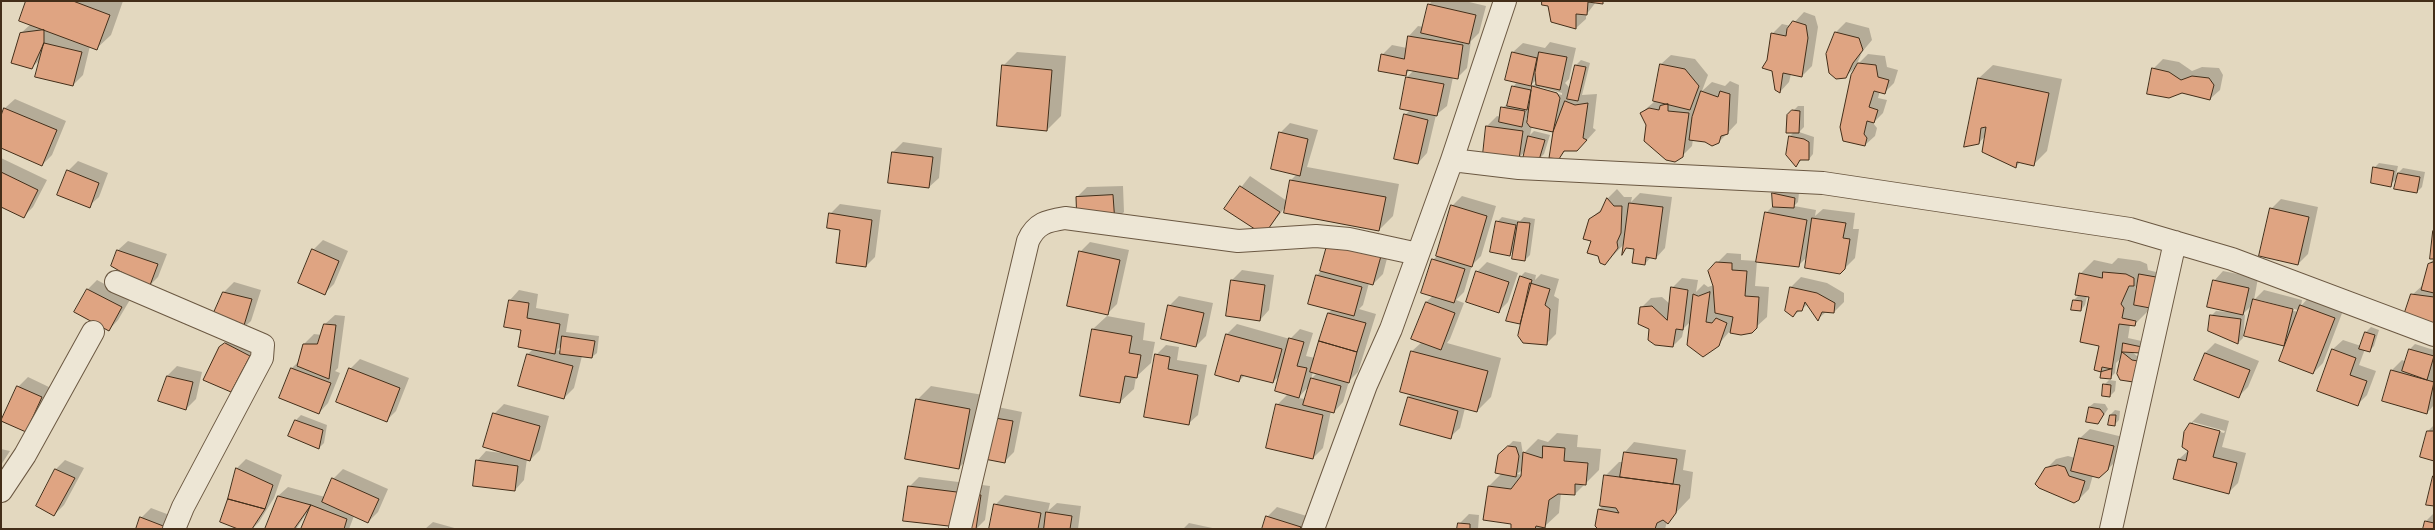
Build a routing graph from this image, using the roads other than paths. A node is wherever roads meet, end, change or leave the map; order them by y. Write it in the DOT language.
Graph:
graph roads {
  1 [pos="1505,1"];
  2 [pos="1452,160"];
  3 [pos="2175,242"];
  4 [pos="1418,254"];
  5 [pos="116,282"];
  6 [pos="93,332"];
  7 [pos="2434,335"];
  8 [pos="1,491"];
  9 [pos="961,528"];
  10 [pos="174,529"];
  11 [pos="1313,529"];
  12 [pos="2111,529"];
  1 -- 2 [label="street"];
  2 -- 3 [label="street"];
  2 -- 4 [label="street"];
  3 -- 7 [label="street"];
  3 -- 12 [label="street"];
  4 -- 9 [label="street"];
  4 -- 11 [label="street"];
  5 -- 10 [label="street"];
  6 -- 8 [label="street"];
}
